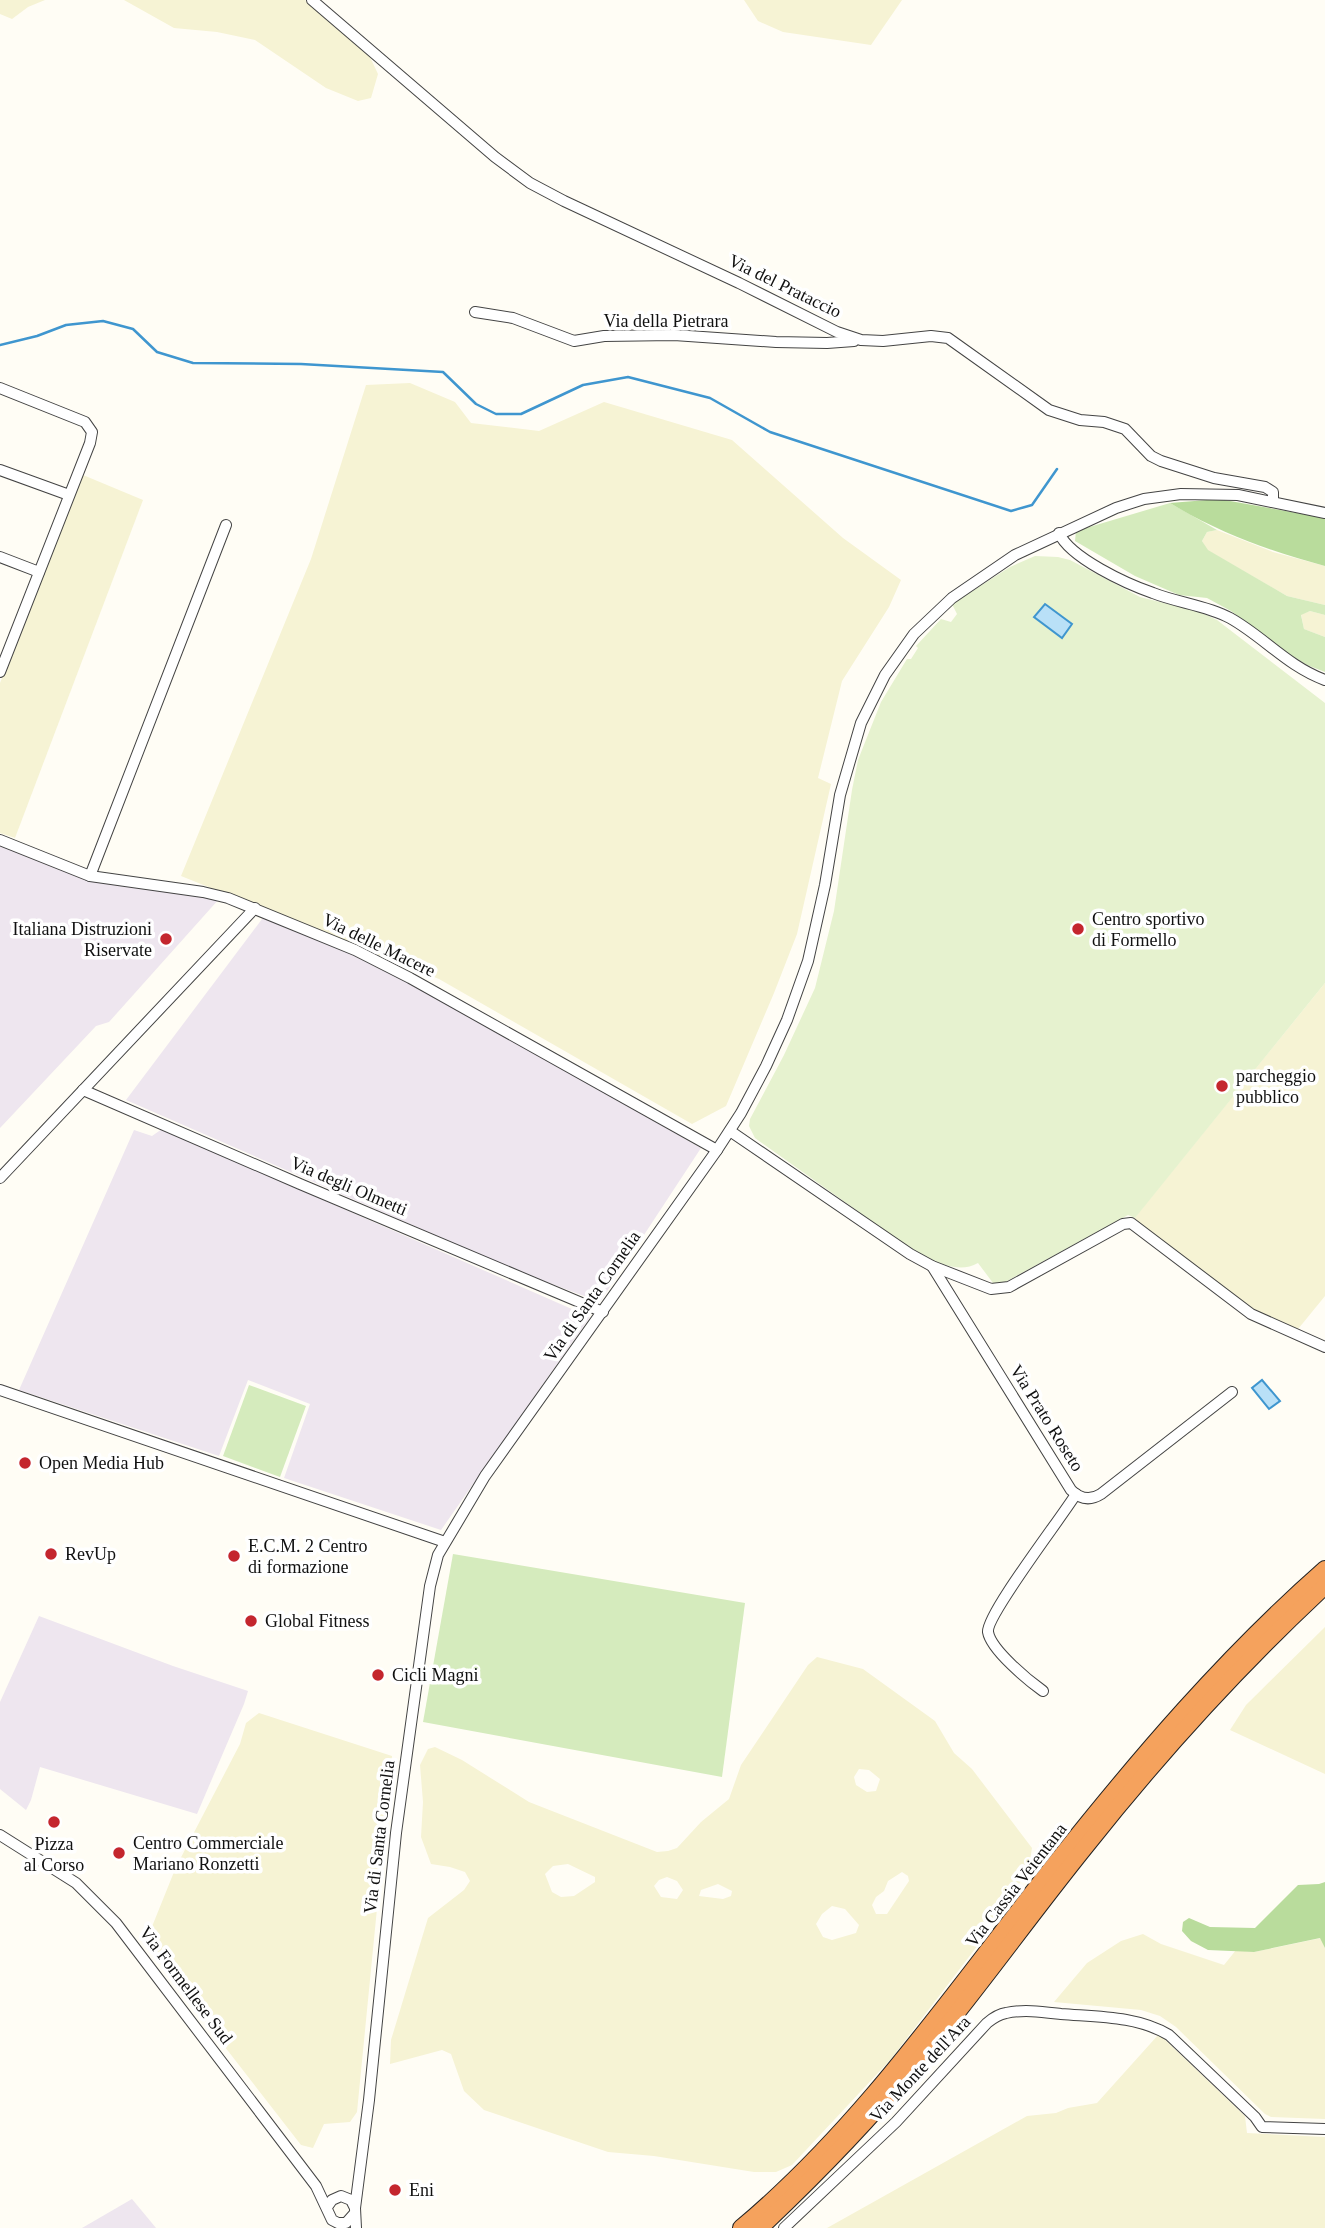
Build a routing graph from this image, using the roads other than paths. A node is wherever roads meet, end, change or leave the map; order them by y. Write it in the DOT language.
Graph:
graph roads {
  1 [pos="312,0"];
  2 [pos="475,312"];
  3 [pos="861,341"];
  4 [pos="0,388"];
  5 [pos="0,470"];
  6 [pos="69,495"];
  7 [pos="1273,502"];
  8 [pos="1325,513"];
  9 [pos="226,525"];
  10 [pos="1059,533"];
  11 [pos="0,557"];
  12 [pos="39,572"];
  13 [pos="0,672"];
  14 [pos="1325,680"];
  15 [pos="0,840"];
  16 [pos="90,876"];
  17 [pos="255,908"];
  18 [pos="83,1090"];
  19 [pos="730,1130"];
  20 [pos="717,1150"];
  21 [pos="0,1178"];
  22 [pos="932,1266"];
  23 [pos="603,1312"];
  24 [pos="1325,1347"];
  25 [pos="0,1390"];
  26 [pos="1232,1392"];
  27 [pos="1076,1494"];
  28 [pos="445,1542"];
  29 [pos="1325,1569"];
  30 [pos="1325,1586"];
  31 [pos="1044,1691"];
  32 [pos="0,1835"];
  33 [pos="1325,2129"];
  34 [pos="358,2177"];
  35 [pos="344,2196"];
  36 [pos="354,2211"];
  37 [pos="334,2219"];
  38 [pos="356,2228"];
  39 [pos="741,2228"];
  40 [pos="760,2228"];
  41 [pos="784,2228"];
  1 -- 3 [label="street, Via del Prataccio"];
  2 -- 3 [label="street, Via della Pietrara"];
  3 -- 7 [label="street, Via del Prataccio"];
  4 -- 6 [label="street"];
  5 -- 6 [label="street"];
  6 -- 12 [label="street"];
  7 -- 8 [label="street"];
  7 -- 10 [label="street, Via di Santa Cornelia"];
  9 -- 16 [label="street"];
  10 -- 14 [label="street"];
  10 -- 19 [label="street, Via di Santa Cornelia"];
  11 -- 12 [label="street"];
  12 -- 13 [label="street"];
  15 -- 16 [label="street, Via delle Macere"];
  16 -- 17 [label="street, Via delle Macere"];
  17 -- 18 [label="street"];
  17 -- 20 [label="street, Via delle Macere"];
  18 -- 21 [label="street"];
  18 -- 23 [label="street, Via degli Olmetti"];
  19 -- 20 [label="street, Via di Santa Cornelia"];
  19 -- 22 [label="street, Via Prato Roseto"];
  20 -- 23 [label="street, Via di Santa Cornelia"];
  22 -- 24 [label="street, Via Prato Roseto"];
  22 -- 27 [label="street, Via Prato Roseto"];
  23 -- 28 [label="street, Via di Santa Cornelia"];
  25 -- 28 [label="street"];
  26 -- 27 [label="street, Via Prato Roseto"];
  27 -- 31 [label="street"];
  28 -- 34 [label="street, Via di Santa Cornelia"];
  29 -- 39 [label="highway, Via Cassia Veientana"];
  30 -- 40 [label="highway, Via Cassia Veientana"];
  32 -- 37 [label="street, Via Formellese Sud"];
  33 -- 41 [label="street, Via Monte dell'Ara"];
  34 -- 35 [label="street, Via di Santa Cornelia"];
  34 -- 36 [label="street, Via di Santa Cornelia"];
  35 -- 36 [label="street"];
  35 -- 37 [label="street"];
  36 -- 37 [label="street"];
  36 -- 38 [label="street, Via di Santa Cornelia"];
}
